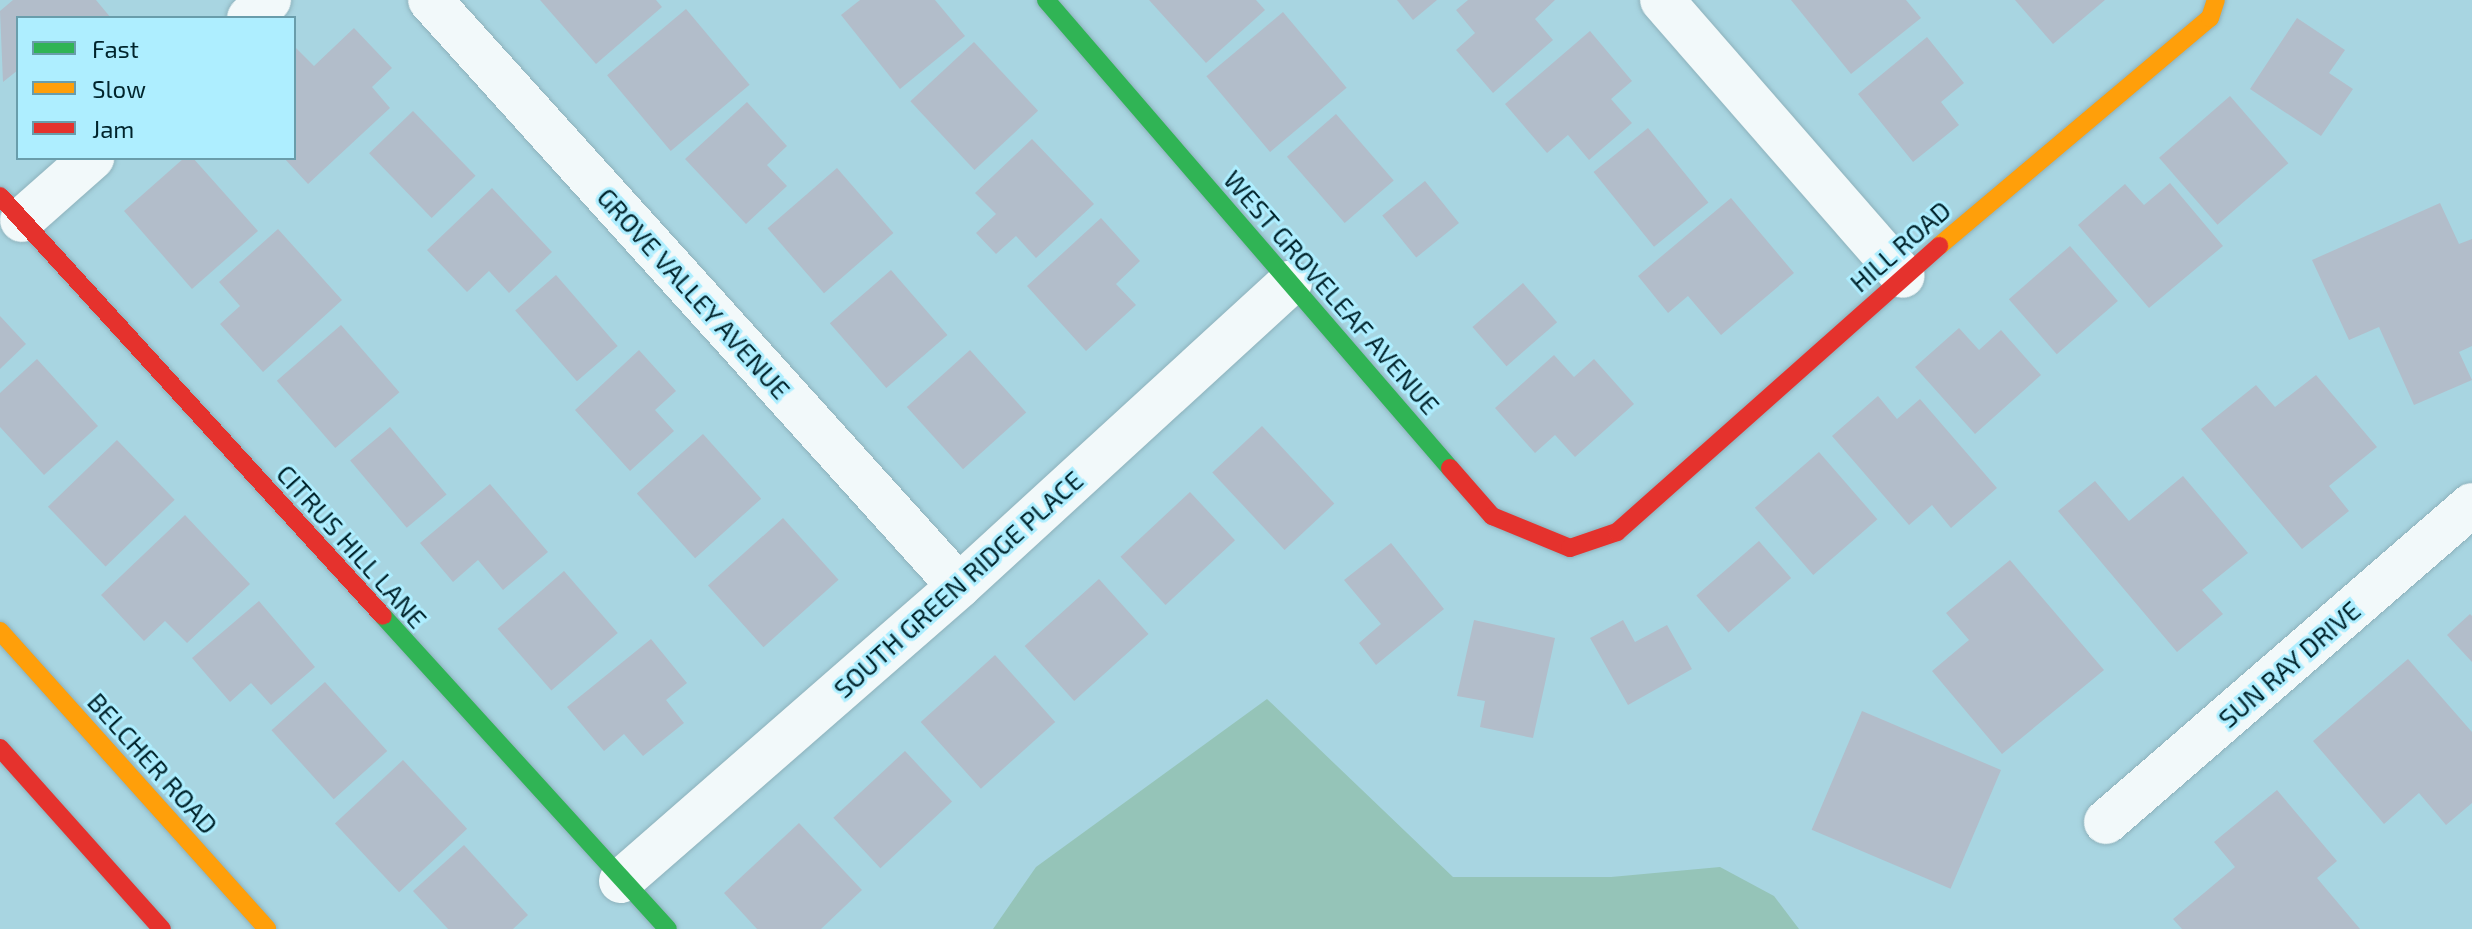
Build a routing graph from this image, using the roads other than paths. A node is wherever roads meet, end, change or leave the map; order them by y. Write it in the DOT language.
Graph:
graph roads {
  1 [pos="269,0"];
  2 [pos="430,0"];
  3 [pos="1046,0"];
  4 [pos="1662,0"];
  5 [pos="2216,0"];
  6 [pos="251,16"];
  7 [pos="89,160"];
  8 [pos="11,208"];
  9 [pos="1903,276"];
  10 [pos="1290,283"];
  11 [pos="2472,505"];
  12 [pos="1617,532"];
  13 [pos="959,586"];
  14 [pos="0,631"];
  15 [pos="0,748"];
  16 [pos="2106,822"];
  17 [pos="621,881"];
  18 [pos="162,929"];
  19 [pos="267,929"];
  20 [pos="668,929"];
  1 -- 6 [label="street"];
  2 -- 13 [label="street, GROVE VALLEY AVENUE"];
  3 -- 10 [label="street, WEST GROVELEAF AVENUE"];
  4 -- 9 [label="street"];
  5 -- 9 [label="street, HILL ROAD"];
  7 -- 8 [label="street"];
  8 -- 17 [label="street, CITRUS HILL LANE"];
  9 -- 12 [label="street, HILL ROAD"];
  10 -- 12 [label="street, WEST GROVELEAF AVENUE"];
  10 -- 13 [label="street, SOUTH GREEN RIDGE PLACE"];
  11 -- 16 [label="street, SUN RAY DRIVE"];
  13 -- 17 [label="street, SOUTH GREEN RIDGE PLACE"];
  14 -- 19 [label="street, BELCHER ROAD"];
  15 -- 18 [label="street"];
  17 -- 20 [label="street, CITRUS HILL LANE"];
}
